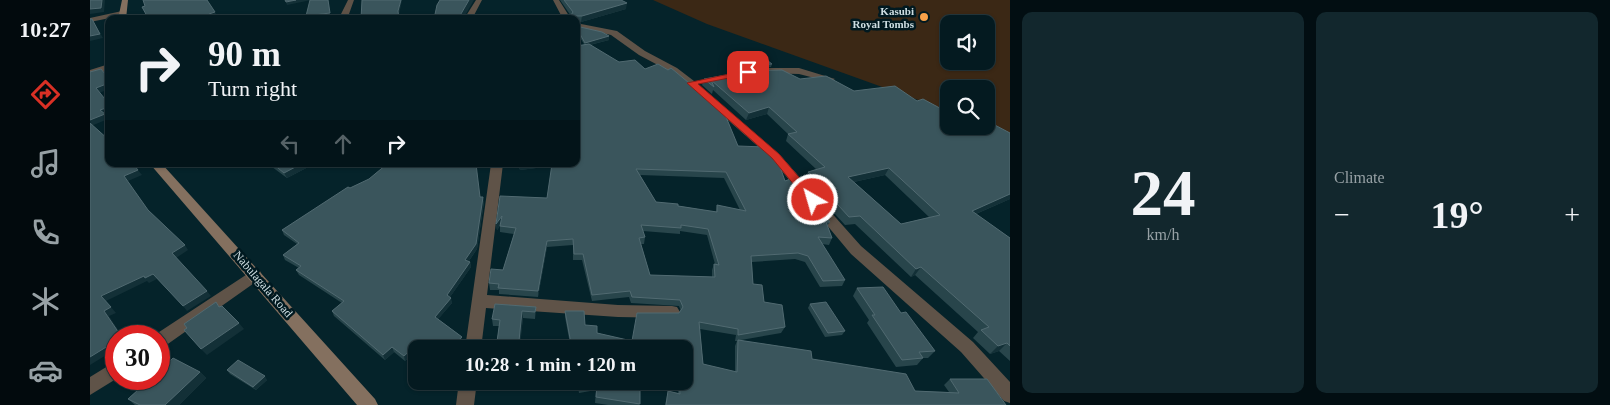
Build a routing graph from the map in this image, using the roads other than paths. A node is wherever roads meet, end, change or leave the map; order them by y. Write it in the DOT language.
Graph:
graph roads {
  1 [pos="125,0"];
  2 [pos="351,0"];
  3 [pos="479,0"];
  4 [pos="556,0"];
  5 [pos="345,14"];
  6 [pos="122,15"];
  7 [pos="470,15"];
  8 [pos="565,15"];
  9 [pos="105,18"];
  10 [pos="90,20"];
  11 [pos="580,26"];
  12 [pos="105,68"];
  13 [pos="90,72"];
  14 [pos="748,72"];
  15 [pos="830,79"];
  16 [pos="707,80"];
  17 [pos="691,83"];
  18 [pos="159,167"];
  19 [pos="497,167"];
  20 [pos="255,275"];
  21 [pos="479,301"];
  22 [pos="672,312"];
  23 [pos="170,333"];
  24 [pos="474,340"];
  25 [pos="105,377"];
  26 [pos="90,387"];
  27 [pos="467,390"];
  28 [pos="1010,395"];
  29 [pos="369,405"];
  30 [pos="465,405"];
  1 -- 6 [label="street"];
  2 -- 5 [label="street"];
  3 -- 7 [label="street"];
  4 -- 8 [label="street"];
  9 -- 10 [label="street"];
  11 -- 17 [label="street"];
  12 -- 13 [label="street"];
  14 -- 15 [label="street"];
  16 -- 17 [label="street"];
  17 -- 28 [label="street"];
  18 -- 20 [label="street, Nabulagala Road"];
  19 -- 21 [label="street"];
  20 -- 23 [label="street"];
  20 -- 29 [label="street, Nabulagala Road"];
  21 -- 22 [label="street"];
  21 -- 24 [label="street"];
  25 -- 26 [label="street"];
  27 -- 30 [label="street"];
}
